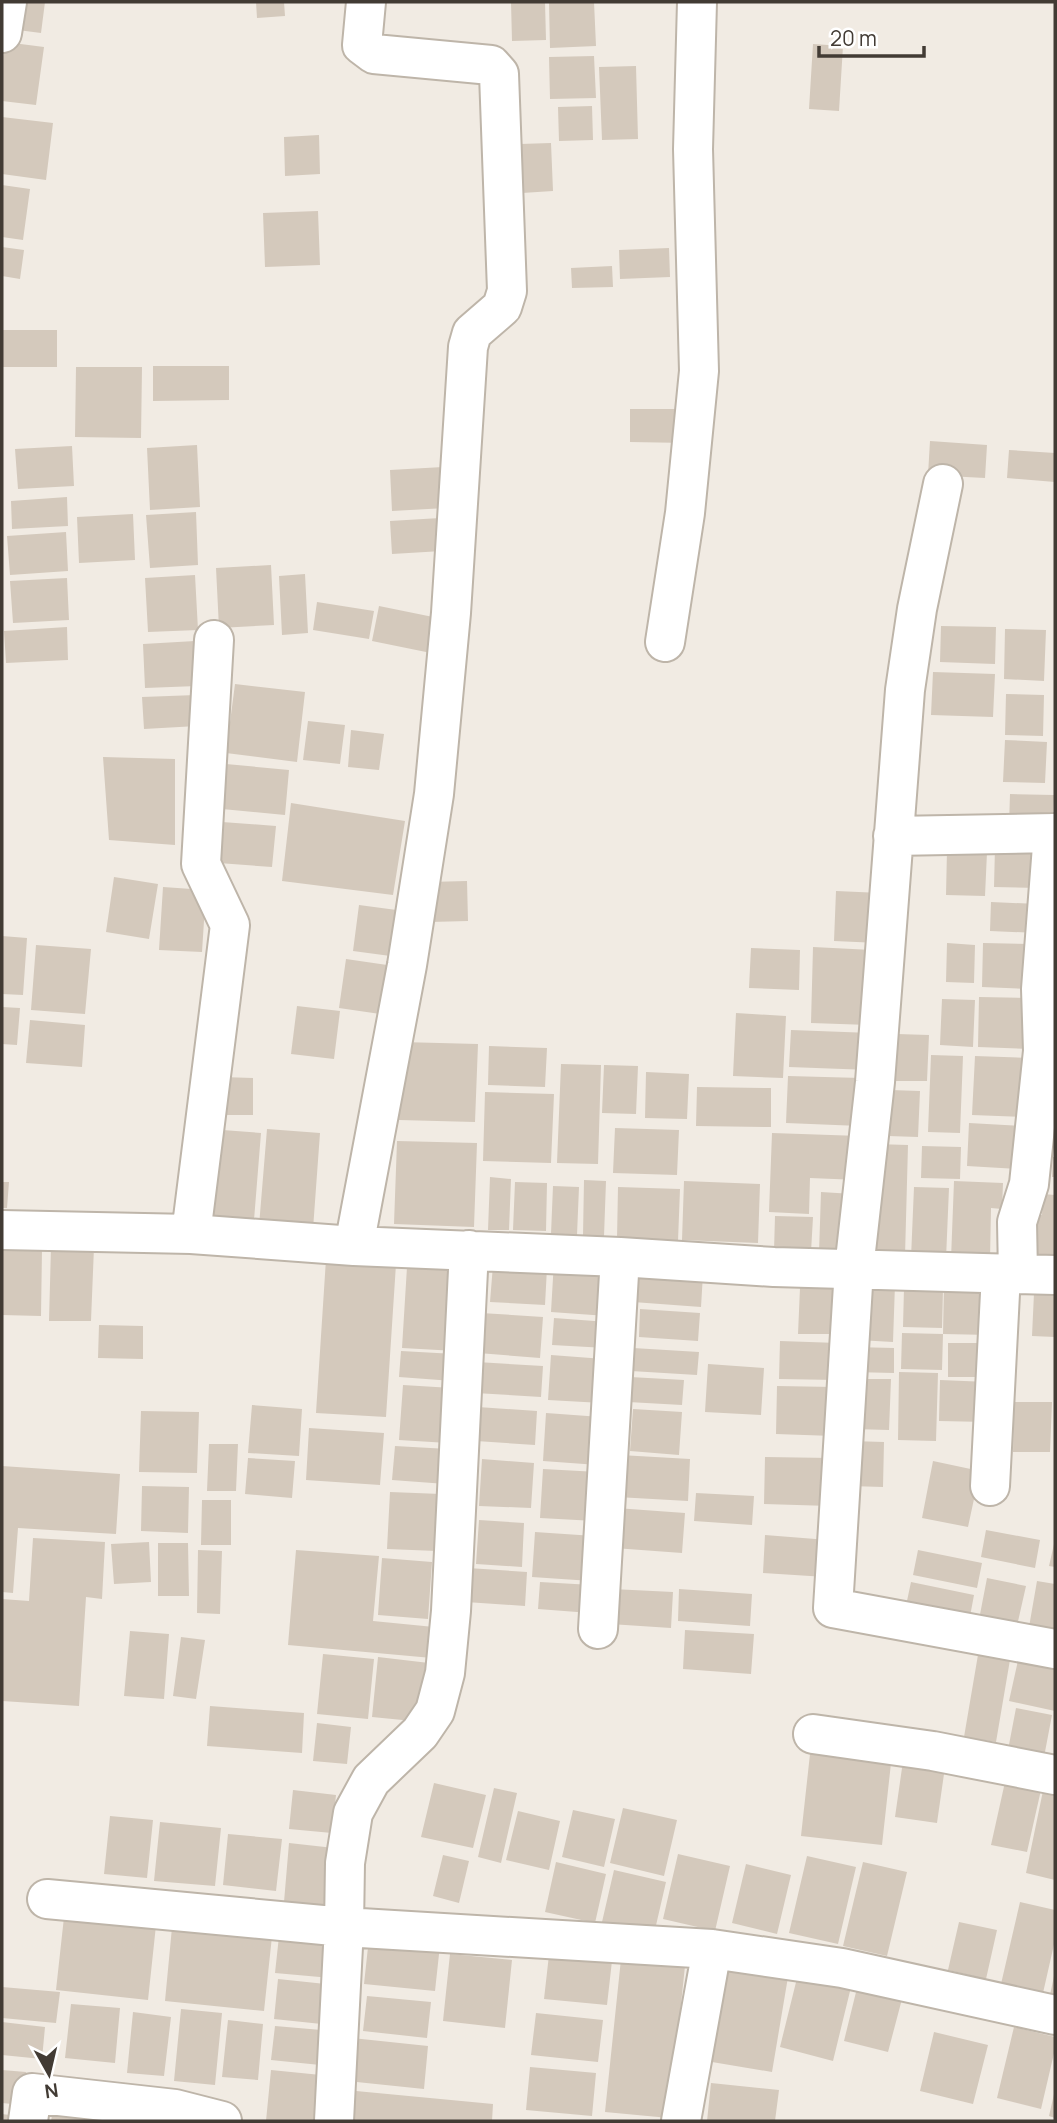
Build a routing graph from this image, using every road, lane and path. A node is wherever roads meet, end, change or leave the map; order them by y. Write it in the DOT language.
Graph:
graph roads {
  1 [pos="7,2"];
  2 [pos="366,2"];
  3 [pos="697,2"];
  4 [pos="2,33"];
  5 [pos="943,484"];
  6 [pos="214,640"];
  7 [pos="665,642"];
  8 [pos="1054,833"];
  9 [pos="893,836"];
  10 [pos="2,1230"];
  11 [pos="191,1234"];
  12 [pos="354,1246"];
  13 [pos="469,1251"];
  14 [pos="620,1257"];
  15 [pos="854,1269"];
  16 [pos="1009,1274"];
  17 [pos="1055,1275"];
  18 [pos="990,1486"];
  19 [pos="598,1629"];
  20 [pos="1055,1649"];
  21 [pos="813,1734"];
  22 [pos="1055,1775"];
  23 [pos="47,1899"];
  24 [pos="344,1927"];
  25 [pos="712,1949"];
  26 [pos="1055,2015"];
  27 [pos="28,2121"];
  28 [pos="222,2121"];
  29 [pos="334,2121"];
  30 [pos="681,2121"];
  1 -- 4 [label="street"];
  2 -- 12 [label="street"];
  3 -- 7 [label="street"];
  5 -- 9 [label="street"];
  6 -- 11 [label="street"];
  8 -- 9 [label="street"];
  8 -- 16 [label="street"];
  9 -- 15 [label="street"];
  10 -- 11 [label="street"];
  11 -- 12 [label="street"];
  12 -- 13 [label="street"];
  13 -- 14 [label="street"];
  13 -- 24 [label="street"];
  14 -- 15 [label="street"];
  14 -- 19 [label="street"];
  15 -- 16 [label="street"];
  15 -- 20 [label="street"];
  16 -- 17 [label="street"];
  16 -- 18 [label="street"];
  21 -- 22 [label="street"];
  23 -- 24 [label="street"];
  24 -- 25 [label="street"];
  24 -- 29 [label="street"];
  25 -- 26 [label="street"];
  25 -- 30 [label="street"];
  27 -- 28 [label="street"];
}
